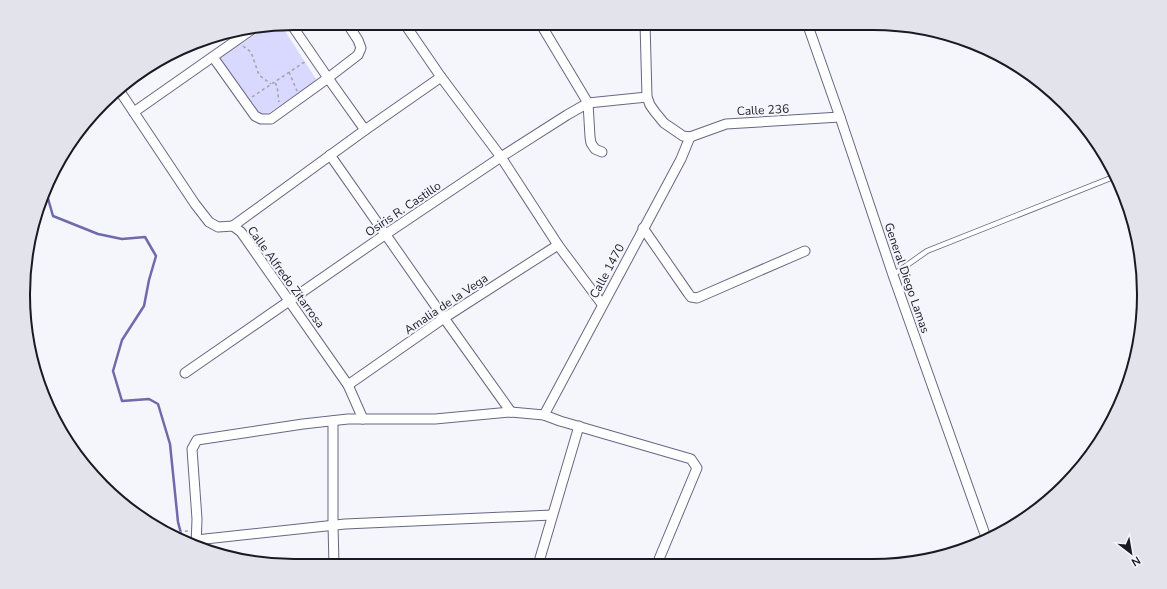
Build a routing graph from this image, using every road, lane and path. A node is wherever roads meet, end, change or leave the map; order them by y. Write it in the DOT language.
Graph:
graph roads {
  1 [pos="295,30"];
  2 [pos="352,30"];
  3 [pos="409,30"];
  4 [pos="544,30"];
  5 [pos="645,30"];
  6 [pos="809,30"];
  7 [pos="245,35"];
  8 [pos="236,41"];
  9 [pos="313,56"];
  10 [pos="213,57"];
  11 [pos="289,72"];
  12 [pos="441,77"];
  13 [pos="328,78"];
  14 [pos="274,82"];
  15 [pos="271,84"];
  16 [pos="122,94"];
  17 [pos="647,97"];
  18 [pos="300,98"];
  19 [pos="244,102"];
  20 [pos="588,103"];
  21 [pos="134,112"];
  22 [pos="281,112"];
  23 [pos="840,117"];
  24 [pos="365,130"];
  25 [pos="690,137"];
  26 [pos="602,152"];
  27 [pos="330,155"];
  28 [pos="501,157"];
  29 [pos="1110,178"];
  30 [pos="232,226"];
  31 [pos="643,228"];
  32 [pos="386,234"];
  33 [pos="558,245"];
  34 [pos="805,251"];
  35 [pos="893,275"];
  36 [pos="290,302"];
  37 [pos="602,304"];
  38 [pos="444,318"];
  39 [pos="185,373"];
  40 [pos="348,385"];
  41 [pos="511,412"];
  42 [pos="544,415"];
  43 [pos="363,419"];
  44 [pos="333,421"];
  45 [pos="579,426"];
  46 [pos="552,515"];
  47 [pos="333,525"];
  48 [pos="196,530"];
  49 [pos="178,532"];
  50 [pos="985,534"];
  51 [pos="196,540"];
  52 [pos="202,542"];
  53 [pos="334,559"];
  54 [pos="540,559"];
  55 [pos="658,559"];
  1 -- 9 [label="street"];
  2 -- 13 [label="street"];
  3 -- 12 [label="street"];
  4 -- 20 [label="street"];
  5 -- 17 [label="street"];
  6 -- 23 [label="street, General Diego Lamas"];
  7 -- 8 [label="street"];
  8 -- 10 [label="street"];
  8 -- 15 [label="path"];
  9 -- 11 [label="path"];
  9 -- 13 [label="street"];
  10 -- 19 [label="street"];
  10 -- 21 [label="street"];
  11 -- 14 [label="path"];
  11 -- 18 [label="path"];
  12 -- 24 [label="street"];
  12 -- 28 [label="street"];
  13 -- 18 [label="street"];
  13 -- 24 [label="street"];
  14 -- 15 [label="path"];
  14 -- 22 [label="path"];
  15 -- 19 [label="path"];
  16 -- 21 [label="street, Calle Alfredo Zitarrosa"];
  17 -- 20 [label="street, Osiris R. Castillo"];
  17 -- 25 [label="street"];
  18 -- 22 [label="street"];
  19 -- 22 [label="street"];
  20 -- 26 [label="street"];
  20 -- 28 [label="street, Osiris R. Castillo"];
  21 -- 30 [label="street, Calle Alfredo Zitarrosa"];
  23 -- 25 [label="street, Calle 236"];
  23 -- 35 [label="street, General Diego Lamas"];
  24 -- 27 [label="street"];
  25 -- 31 [label="street, Calle 1470"];
  27 -- 30 [label="street"];
  27 -- 32 [label="street"];
  28 -- 32 [label="street, Osiris R. Castillo"];
  28 -- 33 [label="street"];
  29 -- 35 [label="lane"];
  30 -- 36 [label="street, Calle Alfredo Zitarrosa"];
  31 -- 34 [label="street"];
  31 -- 37 [label="street, Calle 1470"];
  32 -- 36 [label="street, Osiris R. Castillo"];
  32 -- 38 [label="street"];
  33 -- 37 [label="street"];
  33 -- 38 [label="street, Amalia de la Vega"];
  35 -- 50 [label="street, General Diego Lamas"];
  36 -- 39 [label="street, Osiris R. Castillo"];
  36 -- 40 [label="street, Calle Alfredo Zitarrosa"];
  37 -- 42 [label="street, Calle 1470"];
  38 -- 40 [label="street, Amalia de la Vega"];
  38 -- 41 [label="street"];
  40 -- 43 [label="street, Calle Alfredo Zitarrosa"];
  41 -- 42 [label="street"];
  41 -- 43 [label="street"];
  42 -- 45 [label="street"];
  43 -- 44 [label="street"];
  44 -- 47 [label="street"];
  44 -- 48 [label="street"];
  45 -- 46 [label="street"];
  45 -- 55 [label="street"];
  46 -- 47 [label="street"];
  46 -- 54 [label="street"];
  47 -- 52 [label="street"];
  47 -- 53 [label="street"];
  48 -- 49 [label="path"];
  48 -- 51 [label="street"];
}
